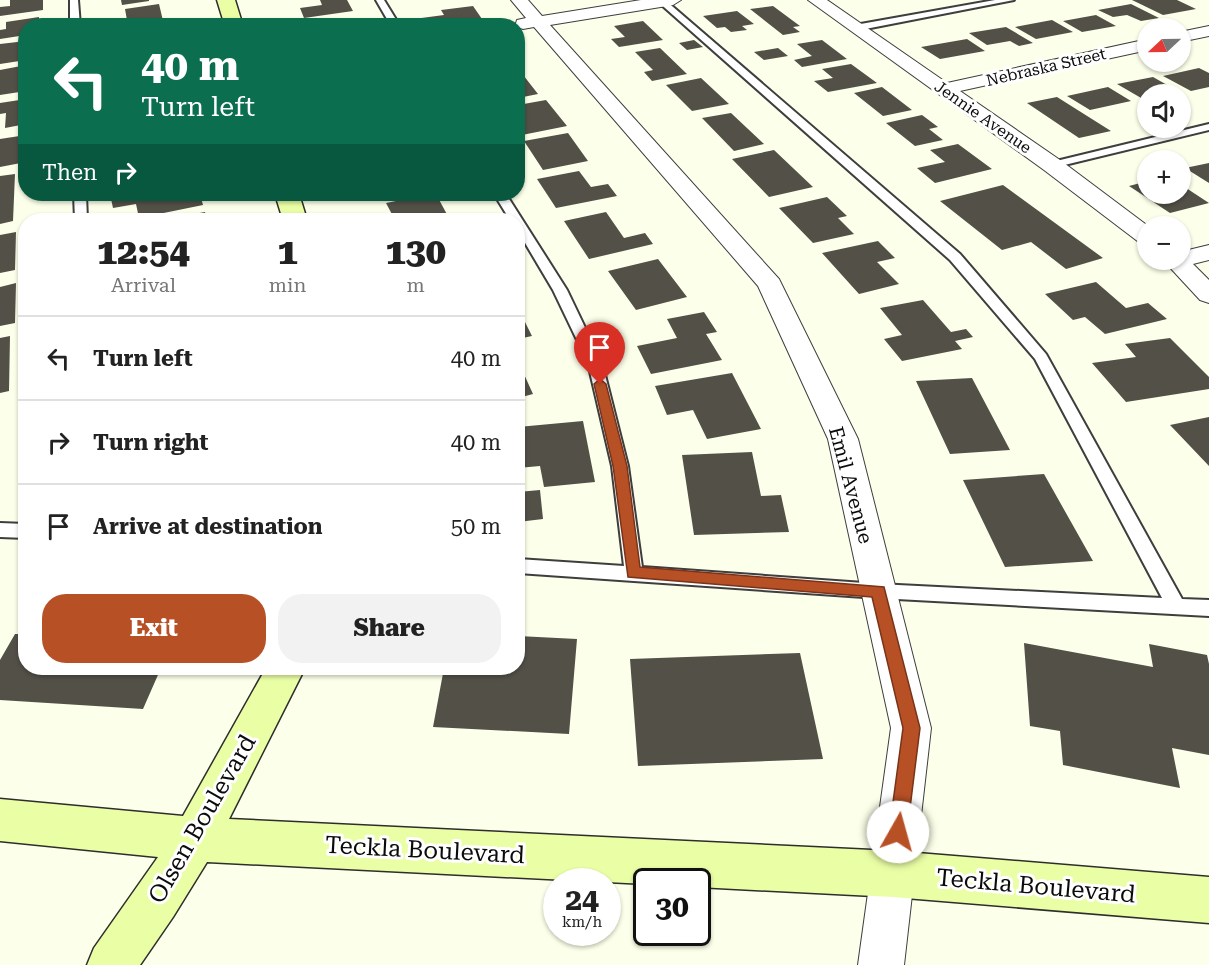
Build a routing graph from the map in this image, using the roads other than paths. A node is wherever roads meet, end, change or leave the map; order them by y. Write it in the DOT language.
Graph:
graph roads {
  1 [pos="74,0"];
  2 [pos="226,0"];
  3 [pos="380,0"];
  4 [pos="816,0"];
  5 [pos="1010,0"];
  6 [pos="665,1"];
  7 [pos="524,16"];
  8 [pos="75,18"];
  9 [pos="232,18"];
  10 [pos="391,18"];
  11 [pos="855,28"];
  12 [pos="1209,31"];
  13 [pos="1191,35"];
  14 [pos="1137,46"];
  15 [pos="944,89"];
  16 [pos="1209,127"];
  17 [pos="1052,165"];
  18 [pos="1137,230"];
  19 [pos="525,234"];
  20 [pos="1209,252"];
  21 [pos="1191,256"];
  22 [pos="1185,270"];
  23 [pos="1209,295"];
  24 [pos="0,530"];
  25 [pos="18,531"];
  26 [pos="525,566"];
  27 [pos="634,573"];
  28 [pos="878,591"];
  29 [pos="1176,606"];
  30 [pos="1209,609"];
  31 [pos="282,675"];
  32 [pos="0,820"];
  33 [pos="195,839"];
  34 [pos="893,874"];
  35 [pos="1209,900"];
  36 [pos="111,965"];
  37 [pos="881,965"];
  1 -- 8 [label="lane"];
  2 -- 9 [label="main road"];
  3 -- 10 [label="lane"];
  4 -- 11 [label="street, Jennie Avenue"];
  5 -- 11 [label="lane"];
  6 -- 7 [label="street"];
  6 -- 29 [label="lane"];
  7 -- 28 [label="street, Emil Avenue"];
  11 -- 15 [label="street, Jennie Avenue"];
  12 -- 13 [label="street"];
  14 -- 15 [label="street, Nebraska Street"];
  15 -- 17 [label="street, Jennie Avenue"];
  16 -- 17 [label="lane"];
  17 -- 18 [label="street, Jennie Avenue"];
  19 -- 27 [label="lane"];
  20 -- 21 [label="street"];
  22 -- 23 [label="street"];
  24 -- 25 [label="lane"];
  26 -- 27 [label="lane"];
  27 -- 28 [label="lane"];
  28 -- 29 [label="lane"];
  28 -- 34 [label="street, Emil Avenue"];
  29 -- 30 [label="lane"];
  31 -- 33 [label="main road, Olsen Boulevard"];
  32 -- 33 [label="main road, Teckla Boulevard"];
  33 -- 34 [label="main road, Teckla Boulevard"];
  33 -- 36 [label="main road, Olsen Boulevard"];
  34 -- 35 [label="main road, Teckla Boulevard"];
  34 -- 37 [label="street, Emil Avenue"];
}
